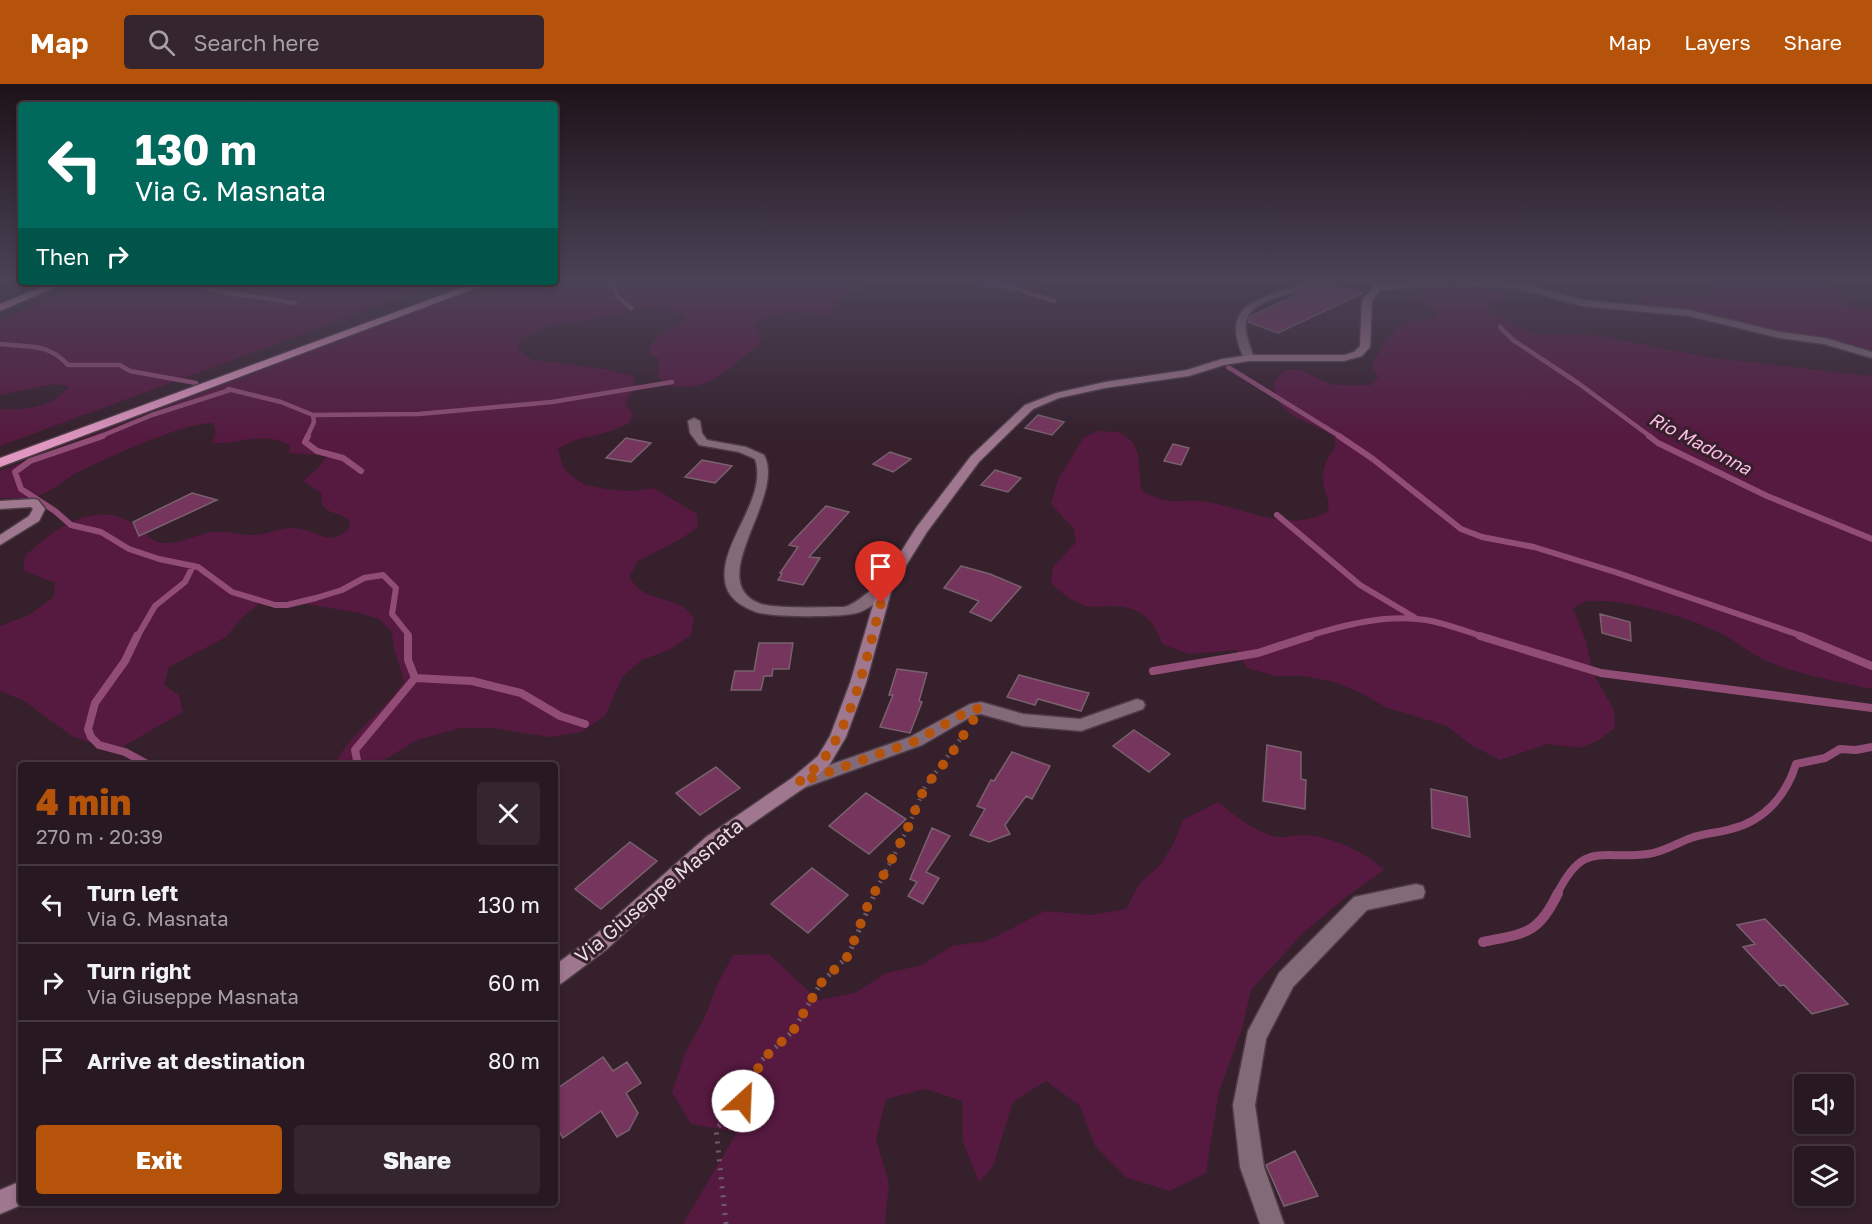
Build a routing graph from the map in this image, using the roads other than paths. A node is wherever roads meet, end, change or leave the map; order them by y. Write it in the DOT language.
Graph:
graph roads {
  1 [pos="347,334"];
  2 [pos="1244,334"];
  3 [pos="1366,334"];
  4 [pos="1773,334"];
  5 [pos="1872,355"];
  6 [pos="1249,358"];
  7 [pos="694,421"];
  8 [pos="0,463"];
  9 [pos="0,505"];
  10 [pos="0,542"];
  11 [pos="885,588"];
  12 [pos="1137,705"];
  13 [pos="798,783"];
  14 [pos="1416,891"];
  15 [pos="558,975"];
  16 [pos="18,1194"];
  17 [pos="0,1202"];
  18 [pos="1272,1224"];
  1 -- 8 [label="highway"];
  2 -- 6 [label="street"];
  3 -- 6 [label="street, Via Giuseppe Masnata"];
  4 -- 5 [label="street"];
  6 -- 11 [label="street, Via Giuseppe Masnata"];
  7 -- 11 [label="street"];
  9 -- 10 [label="street"];
  11 -- 13 [label="street, Via Giuseppe Masnata"];
  12 -- 13 [label="street"];
  13 -- 15 [label="street, Via Giuseppe Masnata"];
  14 -- 18 [label="street"];
  16 -- 17 [label="street"];
}
